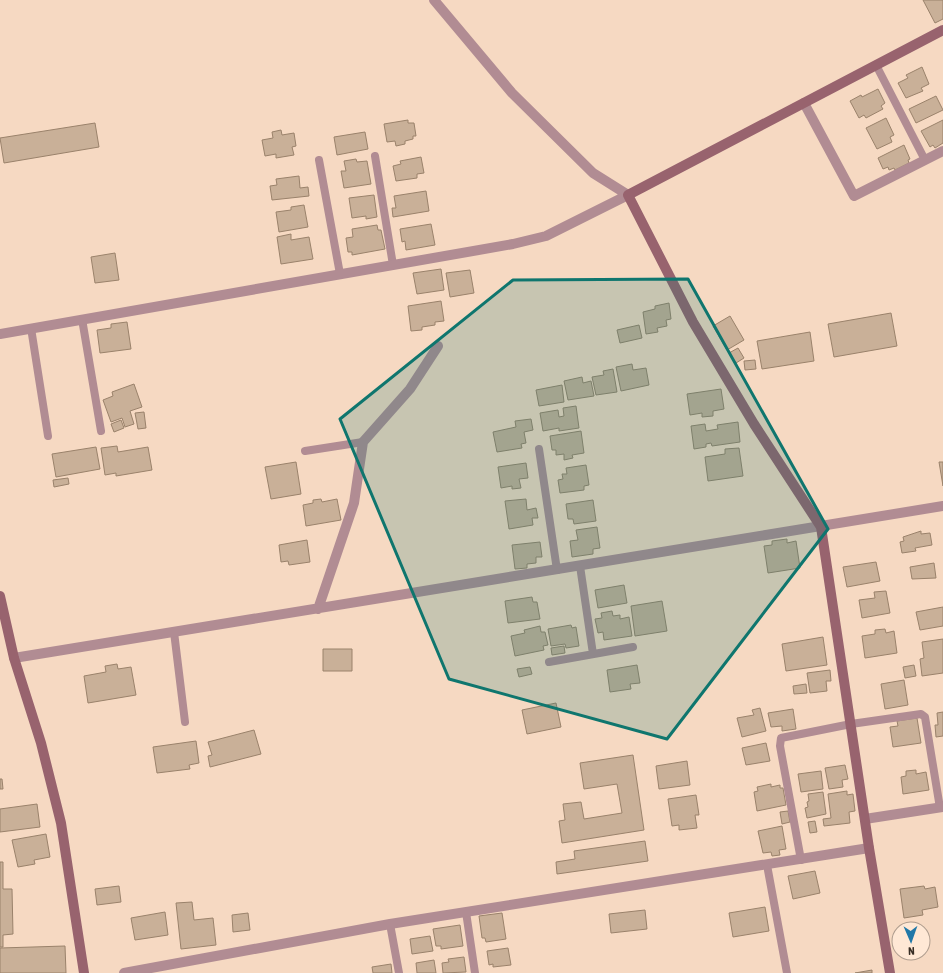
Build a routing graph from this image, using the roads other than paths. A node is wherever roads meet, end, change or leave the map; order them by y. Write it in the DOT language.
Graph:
graph roads {
  1 [pos="434,0"];
  2 [pos="943,30"];
  3 [pos="876,65"];
  4 [pos="804,103"];
  5 [pos="943,151"];
  6 [pos="375,156"];
  7 [pos="320,160"];
  8 [pos="925,160"];
  9 [pos="628,195"];
  10 [pos="393,265"];
  11 [pos="340,274"];
  12 [pos="82,319"];
  13 [pos="30,328"];
  14 [pos="0,334"];
  15 [pos="438,346"];
  16 [pos="100,431"];
  17 [pos="48,436"];
  18 [pos="363,442"];
  19 [pos="539,449"];
  20 [pos="305,451"];
  21 [pos="943,506"];
  22 [pos="821,527"];
  23 [pos="580,566"];
  24 [pos="557,570"];
  25 [pos="0,596"];
  26 [pos="318,609"];
  27 [pos="174,632"];
  28 [pos="633,647"];
  29 [pos="593,654"];
  30 [pos="14,658"];
  31 [pos="549,662"];
  32 [pos="185,722"];
  33 [pos="851,724"];
  34 [pos="941,807"];
  35 [pos="865,819"];
  36 [pos="869,848"];
  37 [pos="801,860"];
  38 [pos="767,865"];
  39 [pos="466,912"];
  40 [pos="390,924"];
  41 [pos="84,973"];
  42 [pos="124,973"];
  43 [pos="399,973"];
  44 [pos="475,973"];
  45 [pos="787,973"];
  46 [pos="890,973"];
  1 -- 9 [label="street"];
  2 -- 3 [label="street"];
  3 -- 4 [label="street"];
  3 -- 8 [label="lane"];
  4 -- 8 [label="street"];
  4 -- 9 [label="street"];
  5 -- 8 [label="street"];
  6 -- 10 [label="lane"];
  7 -- 11 [label="lane"];
  9 -- 10 [label="street"];
  9 -- 22 [label="street"];
  10 -- 11 [label="street"];
  11 -- 12 [label="street"];
  12 -- 13 [label="street"];
  12 -- 16 [label="lane"];
  13 -- 14 [label="street"];
  13 -- 17 [label="lane"];
  15 -- 18 [label="street"];
  18 -- 20 [label="lane"];
  18 -- 26 [label="street"];
  19 -- 24 [label="lane"];
  21 -- 22 [label="street"];
  22 -- 23 [label="street"];
  22 -- 33 [label="street"];
  23 -- 24 [label="street"];
  23 -- 29 [label="lane"];
  24 -- 26 [label="street"];
  25 -- 30 [label="street"];
  26 -- 27 [label="street"];
  27 -- 30 [label="street"];
  27 -- 32 [label="lane"];
  28 -- 29 [label="lane"];
  29 -- 31 [label="lane"];
  30 -- 41 [label="street"];
  33 -- 34 [label="lane"];
  33 -- 35 [label="street"];
  33 -- 37 [label="lane"];
  34 -- 35 [label="street"];
  35 -- 36 [label="street"];
  36 -- 37 [label="street"];
  36 -- 46 [label="street"];
  37 -- 38 [label="street"];
  38 -- 39 [label="street"];
  38 -- 45 [label="lane"];
  39 -- 40 [label="street"];
  39 -- 44 [label="lane"];
  40 -- 42 [label="street"];
  40 -- 43 [label="lane"];
}
